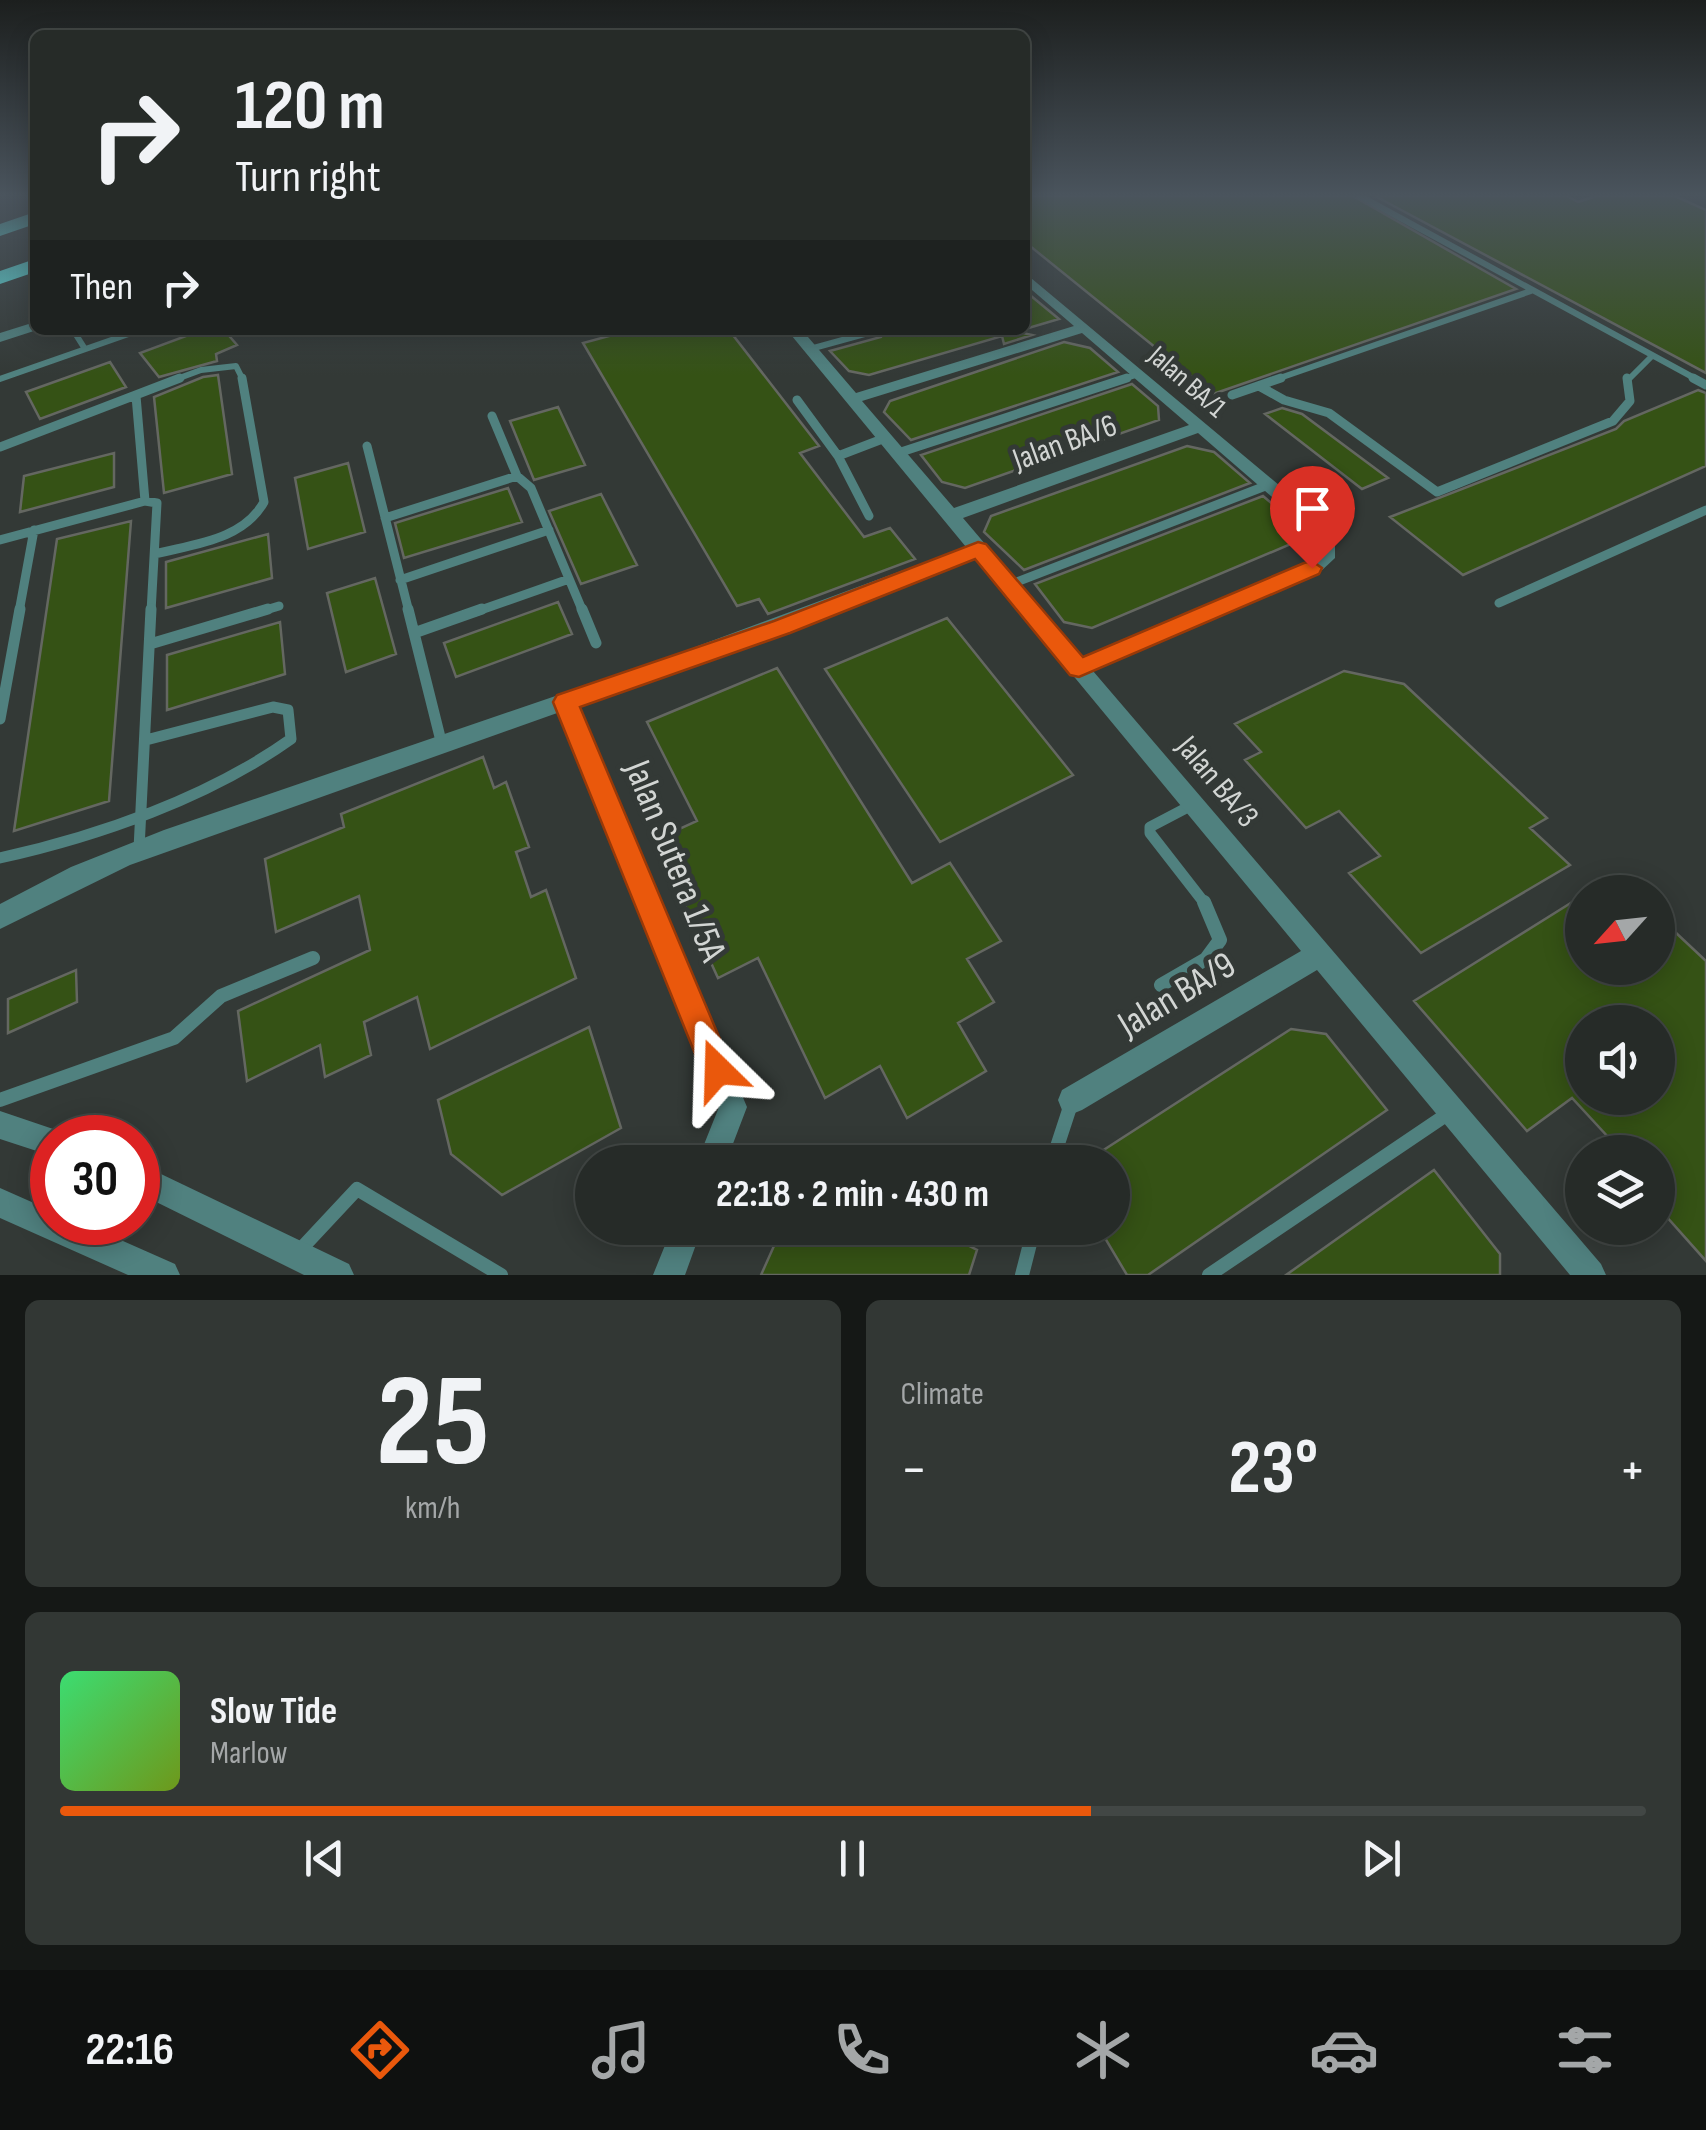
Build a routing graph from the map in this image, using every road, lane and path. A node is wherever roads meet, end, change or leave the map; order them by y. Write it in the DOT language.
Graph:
graph roads {
  1 [pos="1467,256"];
  2 [pos="30,267"];
  3 [pos="0,278"];
  4 [pos="1030,285"];
  5 [pos="1531,291"];
  6 [pos="30,328"];
  7 [pos="1084,328"];
  8 [pos="76,335"];
  9 [pos="125,335"];
  10 [pos="798,335"];
  11 [pos="861,335"];
  12 [pos="0,338"];
  13 [pos="84,349"];
  14 [pos="810,349"];
  15 [pos="1652,356"];
  16 [pos="1139,374"];
  17 [pos="0,378"];
  18 [pos="1706,384"];
  19 [pos="1260,386"];
  20 [pos="136,396"];
  21 [pos="1232,396"];
  22 [pos="852,399"];
  23 [pos="797,400"];
  24 [pos="492,416"];
  25 [pos="1200,427"];
  26 [pos="367,446"];
  27 [pos="891,446"];
  28 [pos="0,447"];
  29 [pos="838,456"];
  30 [pos="517,476"];
  31 [pos="1268,485"];
  32 [pos="145,502"];
  33 [pos="1706,510"];
  34 [pos="868,516"];
  35 [pos="950,516"];
  36 [pos="385,518"];
  37 [pos="34,530"];
  38 [pos="549,530"];
  39 [pos="0,540"];
  40 [pos="978,549"];
  41 [pos="155,554"];
  42 [pos="569,579"];
  43 [pos="400,580"];
  44 [pos="1008,585"];
  45 [pos="1499,604"];
  46 [pos="278,606"];
  47 [pos="414,633"];
  48 [pos="150,644"];
  49 [pos="596,644"];
  50 [pos="1079,668"];
  51 [pos="566,702"];
  52 [pos="0,719"];
  53 [pos="146,740"];
  54 [pos="442,745"];
  55 [pos="1193,804"];
  56 [pos="139,812"];
  57 [pos="138,853"];
  58 [pos="0,858"];
  59 [pos="0,917"];
  60 [pos="1320,954"];
  61 [pos="313,958"];
  62 [pos="1161,985"];
  63 [pos="0,1100"];
  64 [pos="1072,1100"];
  65 [pos="1452,1111"];
  66 [pos="0,1125"];
  67 [pos="30,1135"];
  68 [pos="718,1145"];
  69 [pos="1057,1145"];
  70 [pos="160,1189"];
  71 [pos="0,1203"];
  72 [pos="680,1245"];
  73 [pos="1030,1245"];
  74 [pos="296,1255"];
  75 [pos="164,1275"];
  76 [pos="338,1275"];
  77 [pos="501,1275"];
  78 [pos="669,1275"];
  79 [pos="1022,1275"];
  80 [pos="1209,1275"];
  81 [pos="1590,1275"];
  1 -- 5 [label="lane"];
  2 -- 3 [label="highway"];
  4 -- 7 [label="street, Jalan BA/1"];
  5 -- 15 [label="lane"];
  5 -- 19 [label="lane"];
  6 -- 12 [label="street"];
  7 -- 16 [label="street, Jalan BA/1"];
  7 -- 22 [label="street"];
  8 -- 13 [label="lane"];
  9 -- 13 [label="lane"];
  10 -- 14 [label="street, Jalan BA/3"];
  11 -- 14 [label="lane"];
  13 -- 17 [label="lane"];
  14 -- 22 [label="street, Jalan BA/3"];
  15 -- 18 [label="lane"];
  15 -- 19 [label="lane"];
  16 -- 25 [label="street, Jalan BA/1"];
  16 -- 27 [label="lane"];
  19 -- 21 [label="lane"];
  20 -- 28 [label="lane"];
  20 -- 32 [label="lane"];
  20 -- 41 [label="lane"];
  22 -- 27 [label="street, Jalan BA/3"];
  23 -- 29 [label="lane"];
  24 -- 30 [label="lane"];
  25 -- 31 [label="street, Jalan BA/1"];
  25 -- 35 [label="street, Jalan BA/6"];
  26 -- 36 [label="lane"];
  27 -- 29 [label="lane"];
  27 -- 35 [label="street, Jalan BA/3"];
  29 -- 34 [label="lane"];
  30 -- 36 [label="lane"];
  30 -- 38 [label="lane"];
  31 -- 44 [label="lane"];
  31 -- 50 [label="street, Jalan BA/1"];
  32 -- 37 [label="lane"];
  32 -- 41 [label="lane"];
  33 -- 45 [label="lane"];
  35 -- 40 [label="street, Jalan BA/3"];
  36 -- 43 [label="lane"];
  37 -- 39 [label="lane"];
  37 -- 52 [label="lane"];
  38 -- 42 [label="lane"];
  38 -- 43 [label="lane"];
  40 -- 44 [label="street, Jalan BA/3"];
  40 -- 51 [label="street"];
  41 -- 48 [label="lane"];
  42 -- 47 [label="lane"];
  42 -- 49 [label="lane"];
  43 -- 47 [label="lane"];
  44 -- 50 [label="street, Jalan BA/3"];
  46 -- 48 [label="lane"];
  47 -- 54 [label="lane"];
  48 -- 53 [label="lane"];
  50 -- 55 [label="street, Jalan BA/3"];
  51 -- 54 [label="street"];
  51 -- 68 [label="street, Jalan Sutera 1/5A"];
  53 -- 56 [label="lane"];
  53 -- 56 [label="lane"];
  54 -- 57 [label="street"];
  55 -- 60 [label="street, Jalan BA/3"];
  55 -- 62 [label="lane"];
  56 -- 57 [label="lane"];
  56 -- 58 [label="lane"];
  57 -- 59 [label="street"];
  60 -- 64 [label="street, Jalan BA/9"];
  60 -- 65 [label="street, Jalan BA/3"];
  61 -- 63 [label="lane"];
  64 -- 69 [label="lane"];
  65 -- 80 [label="lane"];
  65 -- 81 [label="street, Jalan BA/3"];
  66 -- 67 [label="street"];
  70 -- 74 [label="street"];
  71 -- 75 [label="street"];
  72 -- 78 [label="street"];
  73 -- 79 [label="lane"];
  74 -- 76 [label="street"];
  74 -- 77 [label="lane"];
}
